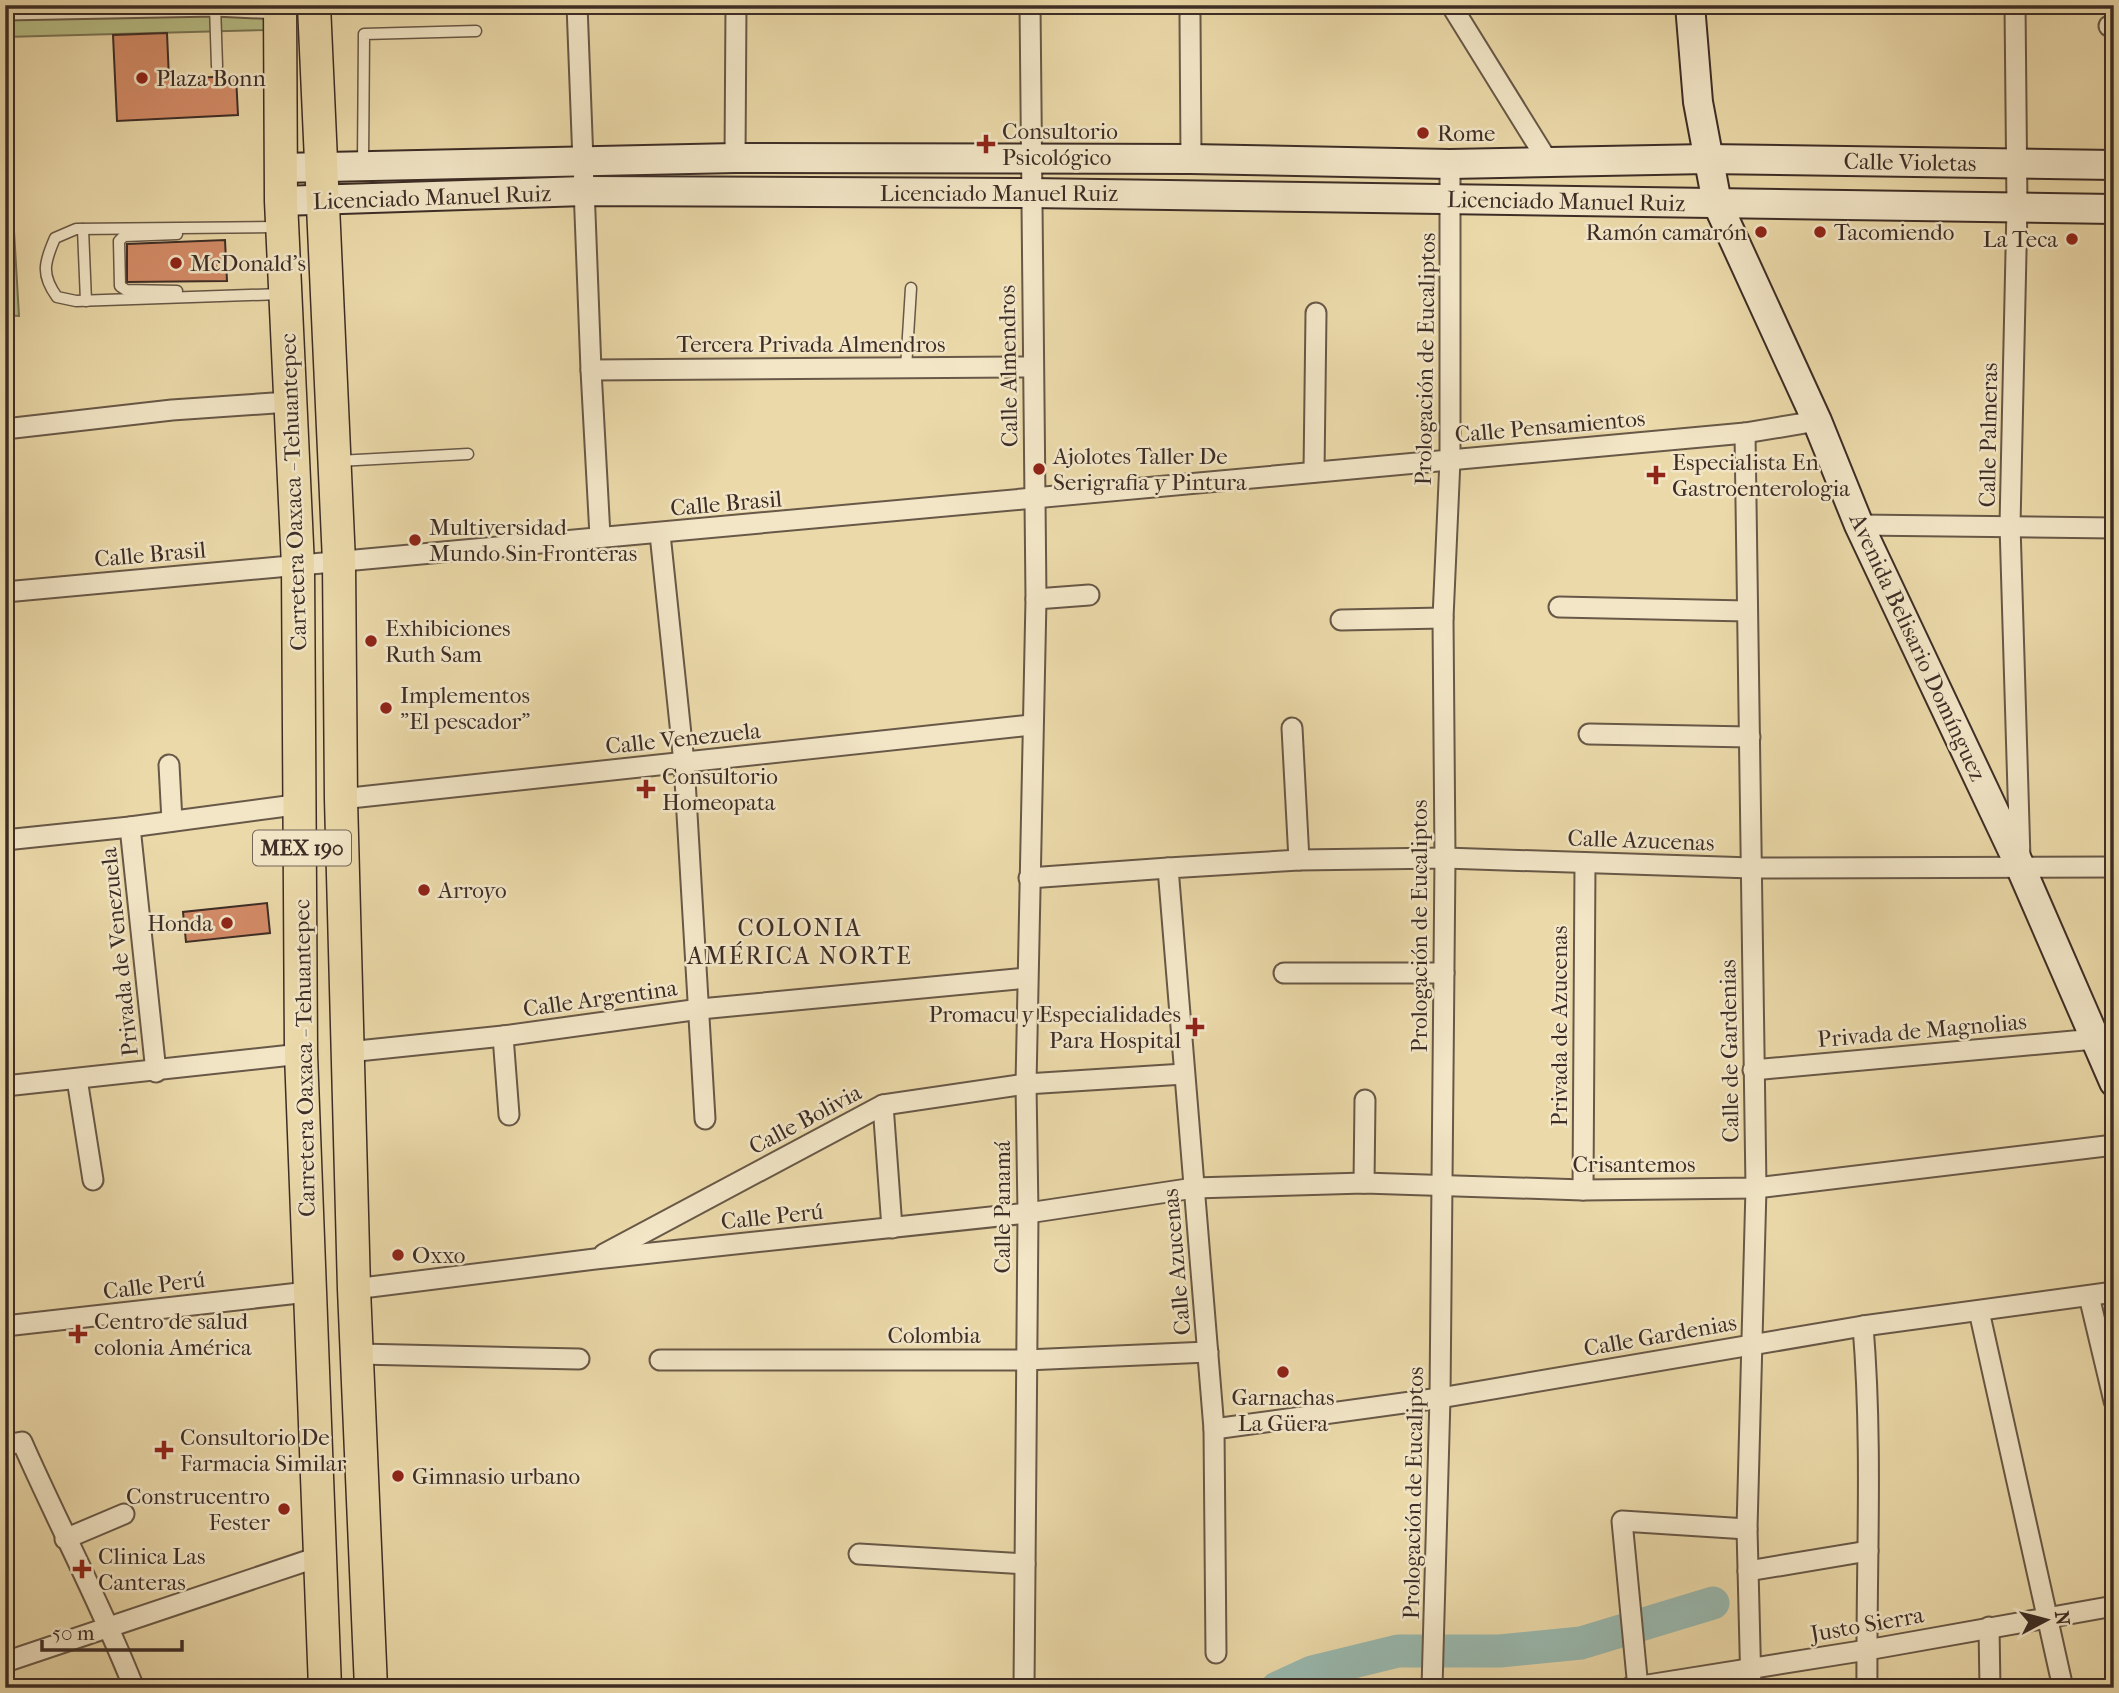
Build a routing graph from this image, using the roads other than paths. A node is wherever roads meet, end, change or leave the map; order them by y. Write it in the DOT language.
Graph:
graph roads {
  1 [pos="314,5"];
  2 [pos="577,5"];
  3 [pos="736,5"];
  4 [pos="1030,5"];
  5 [pos="1451,5"];
  6 [pos="1690,5"];
  7 [pos="2015,5"];
  8 [pos="215,6"];
  9 [pos="287,6"];
  10 [pos="5,10"];
  11 [pos="1190,16"];
  12 [pos="476,31"];
  13 [pos="315,49"];
  14 [pos="217,66"];
  15 [pos="735,158"];
  16 [pos="1191,159"];
  17 [pos="1707,159"];
  18 [pos="1031,160"];
  19 [pos="583,161"];
  20 [pos="1549,163"];
  21 [pos="2017,163"];
  22 [pos="1450,164"];
  23 [pos="2114,165"];
  24 [pos="363,167"];
  25 [pos="280,168"];
  26 [pos="321,168"];
  27 [pos="584,191"];
  28 [pos="1030,193"];
  29 [pos="1451,200"];
  30 [pos="321,201"];
  31 [pos="1717,203"];
  32 [pos="2017,207"];
  33 [pos="2114,209"];
  34 [pos="281,214"];
  35 [pos="215,227"];
  36 [pos="83,229"];
  37 [pos="911,288"];
  38 [pos="285,294"];
  39 [pos="206,296"];
  40 [pos="86,301"];
  41 [pos="1315,313"];
  42 [pos="1032,367"];
  43 [pos="906,368"];
  44 [pos="591,370"];
  45 [pos="289,402"];
  46 [pos="1817,421"];
  47 [pos="5,429"];
  48 [pos="1745,433"];
  49 [pos="468,454"];
  50 [pos="1450,460"];
  51 [pos="334,461"];
  52 [pos="1314,472"];
  53 [pos="1035,499"];
  54 [pos="1859,525"];
  55 [pos="2011,525"];
  56 [pos="2114,528"];
  57 [pos="660,534"];
  58 [pos="600,536"];
  59 [pos="339,562"];
  60 [pos="298,566"];
  61 [pos="5,592"];
  62 [pos="1089,595"];
  63 [pos="1036,599"];
  64 [pos="1559,607"];
  65 [pos="1747,611"];
  66 [pos="1443,618"];
  67 [pos="1341,620"];
  68 [pos="1031,725"];
  69 [pos="1292,728"];
  70 [pos="1589,734"];
  71 [pos="1750,737"];
  72 [pos="684,763"];
  73 [pos="169,765"];
  74 [pos="341,799"];
  75 [pos="302,804"];
  76 [pos="172,821"];
  77 [pos="130,827"];
  78 [pos="5,840"];
  79 [pos="1445,858"];
  80 [pos="1299,860"];
  81 [pos="1585,863"];
  82 [pos="2020,866"];
  83 [pos="2114,867"];
  84 [pos="1168,868"];
  85 [pos="1752,868"];
  86 [pos="1029,878"];
  87 [pos="1284,973"];
  88 [pos="1444,973"];
  89 [pos="1027,978"];
  90 [pos="700,1009"];
  91 [pos="503,1036"];
  92 [pos="2095,1039"];
  93 [pos="348,1052"];
  94 [pos="301,1054"];
  95 [pos="1753,1070"];
  96 [pos="156,1072"];
  97 [pos="1184,1074"];
  98 [pos="77,1079"];
  99 [pos="2114,1082"];
  100 [pos="1026,1084"];
  101 [pos="5,1086"];
  102 [pos="1365,1100"];
  103 [pos="883,1105"];
  104 [pos="509,1115"];
  105 [pos="705,1119"];
  106 [pos="2114,1146"];
  107 [pos="93,1180"];
  108 [pos="1364,1183"];
  109 [pos="1439,1185"];
  110 [pos="1194,1188"];
  111 [pos="1756,1188"];
  112 [pos="1583,1190"];
  113 [pos="1028,1213"];
  114 [pos="892,1228"];
  115 [pos="595,1259"];
  116 [pos="354,1289"];
  117 [pos="308,1292"];
  118 [pos="2114,1292"];
  119 [pos="2089,1296"];
  120 [pos="1979,1311"];
  121 [pos="5,1326"];
  122 [pos="1863,1326"];
  123 [pos="1752,1344"];
  124 [pos="1208,1352"];
  125 [pos="359,1354"];
  126 [pos="579,1359"];
  127 [pos="660,1360"];
  128 [pos="1026,1360"];
  129 [pos="1440,1398"];
  130 [pos="2114,1401"];
  131 [pos="1214,1429"];
  132 [pos="13,1444"];
  133 [pos="124,1514"];
  134 [pos="1747,1529"];
  135 [pos="65,1539"];
  136 [pos="1868,1551"];
  137 [pos="859,1554"];
  138 [pos="321,1556"];
  139 [pos="1025,1564"];
  140 [pos="1748,1571"];
  141 [pos="2114,1606"];
  142 [pos="2048,1618"];
  143 [pos="1989,1627"];
  144 [pos="110,1629"];
  145 [pos="1867,1650"];
  146 [pos="1216,1653"];
  147 [pos="5,1662"];
  148 [pos="1751,1678"];
  149 [pos="1635,1687"];
  150 [pos="134,1688"];
  151 [pos="325,1688"];
  152 [pos="371,1688"];
  153 [pos="1024,1688"];
  154 [pos="1432,1688"];
  155 [pos="1867,1688"];
  156 [pos="1990,1688"];
  157 [pos="2063,1688"];
  1 -- 13 [label="main road, MEX 190"];
  2 -- 19 [label="street"];
  3 -- 15 [label="street"];
  4 -- 18 [label="street, Calle Almendros"];
  5 -- 20 [label="street"];
  6 -- 17 [label="street, Avenida Belisario Domínguez"];
  7 -- 21 [label="street, Calle Palmeras"];
  8 -- 9 [label="street"];
  8 -- 10 [label="street"];
  8 -- 14 [label="lane"];
  9 -- 13 [label="main road"];
  9 -- 25 [label="main road, Carretera Oaxaca - Tehuantepec / MEX 190"];
  11 -- 16 [label="street"];
  12 -- 24 [label="lane"];
  13 -- 26 [label="main road, Carretera Oaxaca - Tehuantepec / MEX 190"];
  15 -- 18 [label="street, Licenciado Manuel Ruiz"];
  15 -- 19 [label="street, Licenciado Manuel Ruiz"];
  16 -- 18 [label="street, Licenciado Manuel Ruiz"];
  16 -- 22 [label="street, Licenciado Manuel Ruiz"];
  17 -- 20 [label="street, Licenciado Manuel Ruiz"];
  17 -- 21 [label="street, Calle Violetas"];
  17 -- 31 [label="street, Avenida Belisario Domínguez"];
  18 -- 28 [label="street, Calle Almendros"];
  19 -- 24 [label="street, Licenciado Manuel Ruiz"];
  19 -- 27 [label="street"];
  20 -- 22 [label="street, Licenciado Manuel Ruiz"];
  21 -- 23 [label="street, Calle Violetas"];
  21 -- 32 [label="street, Calle Palmeras"];
  22 -- 29 [label="street, Prologación de Eucaliptos"];
  24 -- 26 [label="street, Licenciado Manuel Ruiz"];
  25 -- 26 [label="street, Licenciado Manuel Ruiz"];
  25 -- 34 [label="main road, Carretera Oaxaca - Tehuantepec / MEX 190"];
  26 -- 30 [label="main road, Carretera Oaxaca - Tehuantepec / MEX 190"];
  27 -- 28 [label="street, Licenciado Manuel Ruiz"];
  27 -- 30 [label="street, Licenciado Manuel Ruiz"];
  27 -- 44 [label="street"];
  28 -- 29 [label="street, Licenciado Manuel Ruiz"];
  28 -- 42 [label="street, Calle Almendros"];
  29 -- 31 [label="street, Licenciado Manuel Ruiz"];
  29 -- 50 [label="street, Prologación de Eucaliptos"];
  30 -- 34 [label="street, Licenciado Manuel Ruiz"];
  30 -- 51 [label="main road, Carretera Oaxaca - Tehuantepec / MEX 190"];
  31 -- 32 [label="street, Calle Violetas"];
  31 -- 46 [label="street, Avenida Belisario Domínguez"];
  32 -- 33 [label="street, Calle Violetas"];
  32 -- 55 [label="street, Calle Palmeras"];
  34 -- 35 [label="lane"];
  34 -- 38 [label="main road, Carretera Oaxaca - Tehuantepec / MEX 190"];
  35 -- 36 [label="lane"];
  35 -- 39 [label="lane"];
  36 -- 40 [label="lane"];
  36 -- 40 [label="lane"];
  37 -- 43 [label="lane"];
  38 -- 39 [label="lane"];
  38 -- 45 [label="main road, Carretera Oaxaca - Tehuantepec / MEX 190"];
  39 -- 40 [label="lane"];
  41 -- 52 [label="street"];
  42 -- 43 [label="street, Tercera Privada Almendros"];
  42 -- 53 [label="street, Calle Almendros"];
  43 -- 44 [label="street, Tercera Privada Almendros"];
  44 -- 58 [label="street"];
  45 -- 47 [label="street"];
  45 -- 60 [label="main road, Carretera Oaxaca - Tehuantepec / MEX 190"];
  46 -- 48 [label="street, Calle Pensamientos"];
  46 -- 54 [label="street, Avenida Belisario Domínguez"];
  48 -- 50 [label="street, Calle Pensamientos"];
  48 -- 65 [label="street, Calle de Gardenias"];
  49 -- 51 [label="lane"];
  50 -- 52 [label="street, Calle Pensamientos"];
  50 -- 66 [label="street, Prologación de Eucaliptos"];
  51 -- 59 [label="main road, Carretera Oaxaca - Tehuantepec / MEX 190"];
  52 -- 53 [label="street, Calle Pensamientos"];
  53 -- 57 [label="street, Calle Brasil"];
  53 -- 63 [label="street, Calle Almendros"];
  54 -- 55 [label="street"];
  54 -- 82 [label="street, Avenida Belisario Domínguez"];
  55 -- 56 [label="street"];
  55 -- 82 [label="street, Calle Palmeras"];
  57 -- 58 [label="street, Calle Brasil"];
  57 -- 72 [label="street"];
  58 -- 59 [label="street, Calle Brasil"];
  59 -- 60 [label="street, Calle Brasil"];
  59 -- 74 [label="main road, Carretera Oaxaca - Tehuantepec / MEX 190"];
  60 -- 61 [label="street, Calle Brasil"];
  60 -- 75 [label="main road, Carretera Oaxaca - Tehuantepec / MEX 190"];
  62 -- 63 [label="street"];
  63 -- 68 [label="street, Calle Almendros"];
  64 -- 65 [label="street"];
  65 -- 71 [label="street, Calle de Gardenias"];
  66 -- 67 [label="street"];
  66 -- 79 [label="street, Prologación de Eucaliptos"];
  68 -- 72 [label="street, Calle Venezuela"];
  68 -- 86 [label="street, Calle Panamá"];
  69 -- 80 [label="street"];
  70 -- 71 [label="street"];
  71 -- 85 [label="street, Calle de Gardenias"];
  72 -- 74 [label="street, Calle Venezuela"];
  72 -- 90 [label="street"];
  73 -- 76 [label="street"];
  74 -- 93 [label="main road, Carretera Oaxaca - Tehuantepec / MEX 190"];
  75 -- 76 [label="street"];
  75 -- 94 [label="main road, Carretera Oaxaca - Tehuantepec / MEX 190"];
  76 -- 77 [label="street"];
  77 -- 78 [label="street"];
  77 -- 96 [label="street, Privada de Venezuela"];
  79 -- 80 [label="street, Calle Azucenas"];
  79 -- 81 [label="street, Calle Azucenas"];
  79 -- 88 [label="street, Prologación de Eucaliptos"];
  80 -- 84 [label="street, Calle Azucenas"];
  81 -- 85 [label="street, Calle Azucenas"];
  81 -- 112 [label="street, Privada de Azucenas"];
  82 -- 83 [label="street, Calle Azucenas"];
  82 -- 85 [label="street, Calle Azucenas"];
  82 -- 92 [label="street, Avenida Belisario Domínguez"];
  84 -- 86 [label="street, Calle Azucenas"];
  84 -- 97 [label="street, Calle Azucenas"];
  85 -- 95 [label="street, Calle de Gardenias"];
  86 -- 89 [label="street, Calle Panamá"];
  87 -- 88 [label="street"];
  88 -- 109 [label="street, Prologación de Eucaliptos"];
  89 -- 90 [label="street, Calle Argentina"];
  89 -- 100 [label="street, Calle Panamá"];
  90 -- 91 [label="street, Calle Argentina"];
  90 -- 105 [label="street"];
  91 -- 93 [label="street, Calle Argentina"];
  91 -- 104 [label="street"];
  92 -- 95 [label="street, Privada de Magnolias"];
  92 -- 99 [label="street, Avenida Belisario Domínguez"];
  93 -- 116 [label="main road, Carretera Oaxaca - Tehuantepec / MEX 190"];
  94 -- 96 [label="street"];
  94 -- 117 [label="main road, Carretera Oaxaca - Tehuantepec / MEX 190"];
  95 -- 111 [label="street, Calle de Gardenias"];
  96 -- 98 [label="street"];
  97 -- 100 [label="street, Calle Bolivia"];
  97 -- 110 [label="street, Calle Azucenas"];
  98 -- 101 [label="street"];
  98 -- 107 [label="street"];
  100 -- 103 [label="street, Calle Bolivia"];
  100 -- 113 [label="street, Calle Panamá"];
  102 -- 108 [label="street"];
  103 -- 114 [label="street"];
  103 -- 115 [label="street, Calle Bolivia"];
  106 -- 111 [label="street, Crisantemos"];
  108 -- 109 [label="street, Crisantemos"];
  108 -- 110 [label="street, Crisantemos"];
  109 -- 112 [label="street, Crisantemos"];
  109 -- 129 [label="street, Prologación de Eucaliptos"];
  110 -- 113 [label="street, Calle Perú"];
  110 -- 124 [label="street, Calle Azucenas"];
  111 -- 112 [label="street, Crisantemos"];
  111 -- 123 [label="street, Calle de Gardenias"];
  113 -- 114 [label="street, Calle Perú"];
  113 -- 128 [label="street, Calle Panamá"];
  114 -- 115 [label="street, Calle Perú"];
  115 -- 116 [label="street, Calle Perú"];
  116 -- 125 [label="main road, Carretera Oaxaca - Tehuantepec / MEX 190"];
  117 -- 121 [label="street, Calle Perú"];
  117 -- 138 [label="main road, Carretera Oaxaca - Tehuantepec / MEX 190"];
  118 -- 119 [label="street, Calle Gardenias"];
  119 -- 120 [label="street, Calle Gardenias"];
  119 -- 130 [label="street"];
  120 -- 122 [label="street, Calle Gardenias"];
  120 -- 142 [label="street"];
  122 -- 123 [label="street, Calle Gardenias"];
  122 -- 136 [label="street"];
  123 -- 129 [label="street, Calle Gardenias"];
  123 -- 134 [label="street, Calle de Gardenias"];
  124 -- 128 [label="street, Colombia"];
  124 -- 131 [label="street, Calle Azucenas"];
  125 -- 126 [label="street"];
  125 -- 152 [label="main road, Carretera Oaxaca - Tehuantepec / MEX 190"];
  127 -- 128 [label="street, Colombia"];
  128 -- 139 [label="street, Calle Panamá"];
  129 -- 131 [label="street, Calle Gardenias"];
  129 -- 154 [label="street, Prologación de Eucaliptos"];
  131 -- 146 [label="street, Calle Azucenas"];
  132 -- 135 [label="street"];
  133 -- 135 [label="street"];
  134 -- 140 [label="street, Calle de Gardenias"];
  134 -- 149 [label="street"];
  135 -- 144 [label="street"];
  136 -- 140 [label="street"];
  136 -- 145 [label="street"];
  137 -- 139 [label="street"];
  138 -- 144 [label="street"];
  138 -- 151 [label="main road, Carretera Oaxaca - Tehuantepec / MEX 190"];
  139 -- 153 [label="street, Calle Panamá"];
  140 -- 148 [label="street, Calle de Gardenias"];
  141 -- 142 [label="street, Justo Sierra"];
  142 -- 143 [label="street, Justo Sierra"];
  142 -- 157 [label="street"];
  143 -- 145 [label="street, Justo Sierra"];
  143 -- 156 [label="street"];
  144 -- 147 [label="street"];
  144 -- 150 [label="street"];
  145 -- 148 [label="street, Justo Sierra"];
  145 -- 155 [label="street"];
  148 -- 149 [label="street, Justo Sierra"];
}
